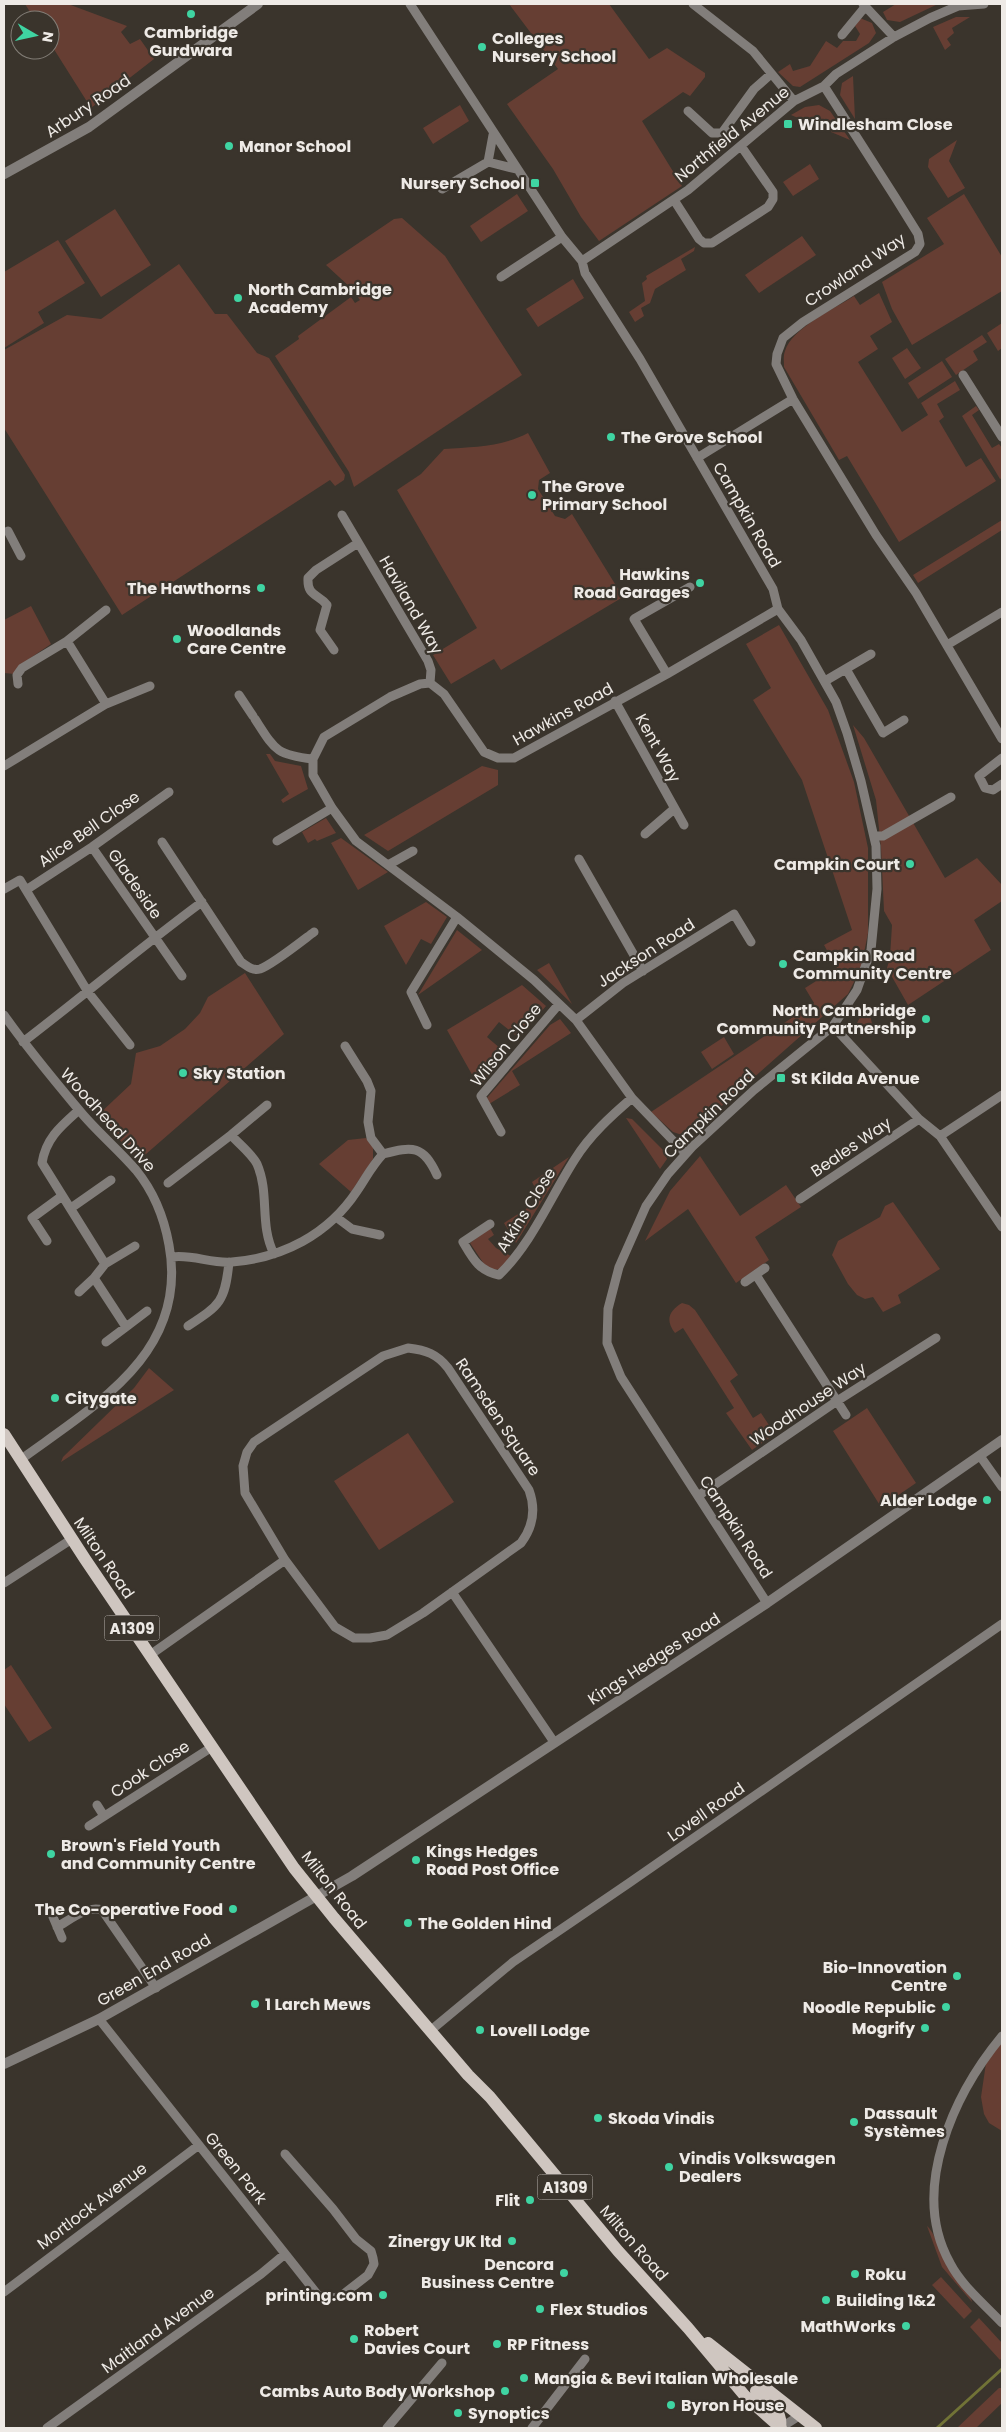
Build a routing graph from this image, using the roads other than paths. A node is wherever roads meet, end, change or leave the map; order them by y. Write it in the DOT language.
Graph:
graph roads {
  1 [pos="258,4"];
  2 [pos="410,4"];
  3 [pos="694,4"];
  4 [pos="984,4"];
  5 [pos="864,5"];
  6 [pos="842,35"];
  7 [pos="894,37"];
  8 [pos="771,74"];
  9 [pos="824,86"];
  10 [pos="794,101"];
  11 [pos="688,111"];
  12 [pos="493,135"];
  13 [pos="741,146"];
  14 [pos="488,162"];
  15 [pos="516,168"];
  16 [pos="4,174"];
  17 [pos="442,189"];
  18 [pos="674,200"];
  19 [pos="562,237"];
  20 [pos="582,261"];
  21 [pos="501,276"];
  22 [pos="963,375"];
  23 [pos="793,399"];
  24 [pos="1002,437"];
  25 [pos="697,458"];
  26 [pos="342,516"];
  27 [pos="5,530"];
  28 [pos="358,543"];
  29 [pos="21,556"];
  30 [pos="690,588"];
  31 [pos="778,609"];
  32 [pos="106,610"];
  33 [pos="1002,612"];
  34 [pos="67,640"];
  35 [pos="948,645"];
  36 [pos="334,650"];
  37 [pos="871,654"];
  38 [pos="846,669"];
  39 [pos="667,674"];
  40 [pos="825,681"];
  41 [pos="430,683"];
  42 [pos="18,684"];
  43 [pos="150,686"];
  44 [pos="240,694"];
  45 [pos="615,701"];
  46 [pos="106,704"];
  47 [pos="904,720"];
  48 [pos="1002,739"];
  49 [pos="1002,758"];
  50 [pos="313,759"];
  51 [pos="4,766"];
  52 [pos="1002,784"];
  53 [pos="169,792"];
  54 [pos="951,797"];
  55 [pos="332,808"];
  56 [pos="674,809"];
  57 [pos="684,825"];
  58 [pos="645,834"];
  59 [pos="874,836"];
  60 [pos="277,841"];
  61 [pos="162,842"];
  62 [pos="92,847"];
  63 [pos="413,851"];
  64 [pos="579,859"];
  65 [pos="388,865"];
  66 [pos="4,889"];
  67 [pos="26,890"];
  68 [pos="202,902"];
  69 [pos="458,916"];
  70 [pos="314,932"];
  71 [pos="154,938"];
  72 [pos="751,942"];
  73 [pos="643,971"];
  74 [pos="182,976"];
  75 [pos="88,992"];
  76 [pos="559,1004"];
  77 [pos="4,1015"];
  78 [pos="576,1020"];
  79 [pos="427,1026"];
  80 [pos="833,1026"];
  81 [pos="23,1042"];
  82 [pos="130,1045"];
  83 [pos="345,1046"];
  84 [pos="1002,1095"];
  85 [pos="632,1098"];
  86 [pos="267,1105"];
  87 [pos="79,1110"];
  88 [pos="919,1120"];
  89 [pos="500,1132"];
  90 [pos="232,1136"];
  91 [pos="940,1136"];
  92 [pos="383,1154"];
  93 [pos="685,1154"];
  94 [pos="437,1175"];
  95 [pos="111,1180"];
  96 [pos="168,1183"];
  97 [pos="62,1196"];
  98 [pos="800,1199"];
  99 [pos="71,1208"];
  100 [pos="336,1217"];
  101 [pos="490,1224"];
  102 [pos="1002,1227"];
  103 [pos="380,1236"];
  104 [pos="47,1241"];
  105 [pos="135,1246"];
  106 [pos="274,1254"];
  107 [pos="172,1258"];
  108 [pos="229,1262"];
  109 [pos="105,1264"];
  110 [pos="765,1268"];
  111 [pos="756,1275"];
  112 [pos="94,1278"];
  113 [pos="745,1282"];
  114 [pos="79,1292"];
  115 [pos="147,1311"];
  116 [pos="188,1326"];
  117 [pos="126,1327"];
  118 [pos="936,1338"];
  119 [pos="106,1342"];
  120 [pos="837,1401"];
  121 [pos="846,1415"];
  122 [pos="4,1434"];
  123 [pos="1002,1440"];
  124 [pos="980,1456"];
  125 [pos="20,1460"];
  126 [pos="1002,1487"];
  127 [pos="698,1496"];
  128 [pos="72,1539"];
  129 [pos="285,1560"];
  130 [pos="4,1583"];
  131 [pos="452,1592"];
  132 [pos="767,1603"];
  133 [pos="1002,1624"];
  134 [pos="150,1655"];
  135 [pos="554,1742"];
  136 [pos="212,1747"];
  137 [pos="97,1804"];
  138 [pos="104,1816"];
  139 [pos="90,1826"];
  140 [pos="316,1896"];
  141 [pos="53,1916"];
  142 [pos="58,1927"];
  143 [pos="62,1938"];
  144 [pos="156,1988"];
  145 [pos="99,2019"];
  146 [pos="430,2031"];
  147 [pos="1002,2036"];
  148 [pos="4,2064"];
  149 [pos="198,2145"];
  150 [pos="285,2154"];
  151 [pos="285,2254"];
  152 [pos="4,2292"];
  153 [pos="1002,2323"];
  154 [pos="688,2328"];
  155 [pos="585,2359"];
  156 [pos="442,2363"];
  157 [pos="734,2364"];
  158 [pos="799,2416"];
  159 [pos="47,2428"];
  160 [pos="387,2428"];
  161 [pos="532,2428"];
  162 [pos="777,2428"];
  163 [pos="816,2428"];
  1 -- 16 [label="street, Arbury Road"];
  2 -- 12 [label="street, Campkin Road"];
  3 -- 8 [label="street"];
  4 -- 7 [label="street, Northfield Avenue"];
  5 -- 6 [label="street"];
  5 -- 7 [label="street"];
  7 -- 9 [label="street, Northfield Avenue"];
  8 -- 10 [label="street"];
  8 -- 11 [label="street"];
  9 -- 10 [label="street, Northfield Avenue"];
  9 -- 23 [label="street, Crowland Way"];
  10 -- 13 [label="street, Northfield Avenue"];
  12 -- 14 [label="street"];
  12 -- 15 [label="street, Campkin Road"];
  13 -- 18 [label="street, Northfield Avenue"];
  13 -- 18 [label="street"];
  14 -- 15 [label="street"];
  14 -- 17 [label="street"];
  15 -- 19 [label="street, Campkin Road"];
  18 -- 20 [label="street, Northfield Avenue"];
  19 -- 20 [label="street, Campkin Road"];
  19 -- 21 [label="street"];
  20 -- 25 [label="street, Campkin Road"];
  22 -- 24 [label="street"];
  23 -- 25 [label="street"];
  23 -- 35 [label="street, Crowland Way"];
  25 -- 31 [label="street, Campkin Road"];
  26 -- 28 [label="street, Haviland Way"];
  27 -- 29 [label="street"];
  28 -- 36 [label="street"];
  28 -- 41 [label="street, Haviland Way"];
  30 -- 39 [label="street"];
  31 -- 39 [label="street, Hawkins Road"];
  31 -- 40 [label="street, Campkin Road"];
  32 -- 34 [label="street"];
  33 -- 35 [label="street"];
  34 -- 42 [label="street"];
  34 -- 46 [label="street"];
  35 -- 48 [label="street, Crowland Way"];
  37 -- 38 [label="street"];
  38 -- 40 [label="street"];
  38 -- 47 [label="street"];
  39 -- 45 [label="street, Hawkins Road"];
  40 -- 59 [label="street, Campkin Road"];
  41 -- 45 [label="street, Hawkins Road"];
  41 -- 50 [label="street"];
  43 -- 46 [label="street"];
  44 -- 50 [label="street"];
  45 -- 56 [label="street, Kent Way"];
  46 -- 51 [label="street"];
  49 -- 52 [label="street"];
  50 -- 55 [label="street"];
  53 -- 62 [label="street, Alice Bell Close"];
  54 -- 59 [label="street"];
  55 -- 60 [label="street"];
  55 -- 65 [label="street"];
  56 -- 57 [label="street, Kent Way"];
  56 -- 58 [label="street, Kent Way"];
  59 -- 80 [label="street, Campkin Road"];
  61 -- 68 [label="street"];
  62 -- 67 [label="street, Alice Bell Close"];
  62 -- 71 [label="street, Gladeside"];
  63 -- 65 [label="street"];
  64 -- 73 [label="street"];
  65 -- 69 [label="street"];
  66 -- 67 [label="street"];
  67 -- 75 [label="street"];
  68 -- 70 [label="street"];
  68 -- 71 [label="street, Gladeside"];
  69 -- 76 [label="street"];
  69 -- 79 [label="street"];
  71 -- 74 [label="street, Gladeside"];
  71 -- 75 [label="street, Gladeside"];
  72 -- 73 [label="street, Jackson Road"];
  73 -- 78 [label="street, Jackson Road"];
  75 -- 81 [label="street, Gladeside"];
  75 -- 82 [label="street"];
  76 -- 78 [label="street"];
  76 -- 89 [label="street, Wilson Close"];
  77 -- 81 [label="street, Woodhead Drive"];
  78 -- 85 [label="street"];
  80 -- 88 [label="street"];
  80 -- 93 [label="street, Campkin Road"];
  81 -- 87 [label="street, Woodhead Drive"];
  83 -- 92 [label="street"];
  84 -- 91 [label="street"];
  85 -- 93 [label="street"];
  85 -- 101 [label="street, Atkins Close"];
  86 -- 90 [label="street"];
  87 -- 97 [label="street"];
  87 -- 107 [label="street, Woodhead Drive"];
  88 -- 91 [label="street"];
  88 -- 98 [label="street, Beales Way"];
  90 -- 96 [label="street"];
  90 -- 106 [label="street"];
  91 -- 102 [label="street"];
  92 -- 94 [label="street"];
  92 -- 100 [label="street"];
  93 -- 127 [label="street, Campkin Road"];
  95 -- 99 [label="street"];
  97 -- 99 [label="street"];
  97 -- 104 [label="street"];
  99 -- 109 [label="street"];
  100 -- 103 [label="street"];
  100 -- 106 [label="street"];
  105 -- 109 [label="street"];
  106 -- 108 [label="street"];
  107 -- 108 [label="street"];
  107 -- 125 [label="street, Woodhead Drive"];
  108 -- 116 [label="street"];
  109 -- 112 [label="street"];
  110 -- 111 [label="street"];
  111 -- 113 [label="street"];
  111 -- 120 [label="street"];
  112 -- 114 [label="street"];
  112 -- 117 [label="street"];
  115 -- 117 [label="street"];
  117 -- 119 [label="street"];
  118 -- 120 [label="street, Woodhouse Way"];
  120 -- 121 [label="street"];
  120 -- 127 [label="street, Woodhouse Way"];
  122 -- 125 [label="main road, Milton Road / A1309"];
  123 -- 124 [label="street, Kings Hedges Road"];
  124 -- 126 [label="street"];
  124 -- 132 [label="street, Kings Hedges Road"];
  125 -- 128 [label="main road, Milton Road / A1309"];
  127 -- 132 [label="street, Campkin Road"];
  128 -- 130 [label="street"];
  128 -- 134 [label="main road, Milton Road / A1309"];
  129 -- 131 [label="street, Ramsden Square"];
  129 -- 131 [label="street, Ramsden Square"];
  129 -- 134 [label="street"];
  131 -- 135 [label="street"];
  132 -- 135 [label="street, Kings Hedges Road"];
  133 -- 146 [label="street, Lovell Road"];
  134 -- 136 [label="main road, Milton Road / A1309"];
  135 -- 140 [label="street, Kings Hedges Road"];
  136 -- 138 [label="street, Cook Close"];
  136 -- 140 [label="main road, Milton Road / A1309"];
  137 -- 138 [label="street, Cook Close"];
  138 -- 139 [label="street, Cook Close"];
  140 -- 144 [label="street, Green End Road"];
  140 -- 146 [label="main road, Milton Road / A1309"];
  141 -- 142 [label="street"];
  142 -- 143 [label="street"];
  142 -- 144 [label="street"];
  144 -- 145 [label="street, Green End Road"];
  145 -- 148 [label="street, Green End Road"];
  145 -- 149 [label="street, Green Park"];
  146 -- 154 [label="main road, Milton Road / A1309"];
  147 -- 153 [label="street"];
  149 -- 151 [label="street, Green Park"];
  149 -- 152 [label="street, Mortlock Avenue"];
  150 -- 151 [label="street, Green Park"];
  151 -- 159 [label="street, Maitland Avenue"];
  154 -- 157 [label="main road, Milton Road / A1309"];
  154 -- 162 [label="main road, Milton Road / A1309"];
  155 -- 161 [label="street"];
  156 -- 160 [label="street"];
  157 -- 158 [label="main road, Milton Road / A1309"];
  157 -- 162 [label="main road, A1309"];
  158 -- 162 [label="street"];
  158 -- 163 [label="main road, Milton Road / A1309"];
}
